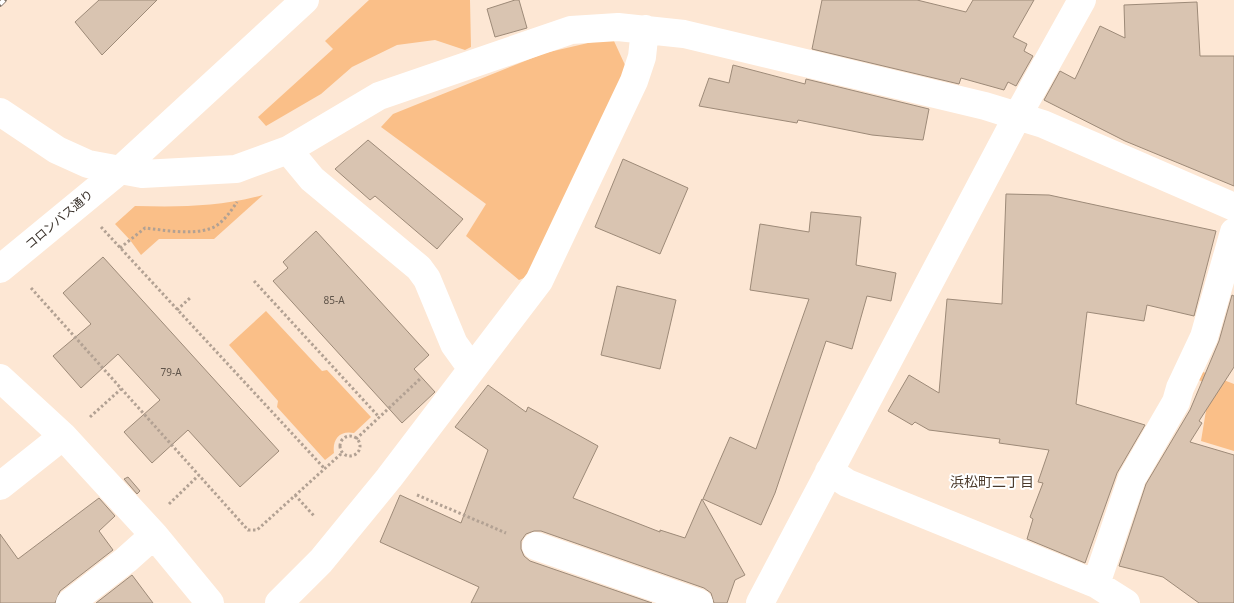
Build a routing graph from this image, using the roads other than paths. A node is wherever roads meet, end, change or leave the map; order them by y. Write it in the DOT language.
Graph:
graph roads {
  1 [pos="305,0"];
  2 [pos="1082,0"];
  3 [pos="645,29"];
  4 [pos="0,112"];
  5 [pos="1018,115"];
  6 [pos="288,150"];
  7 [pos="119,170"];
  8 [pos="1234,207"];
  9 [pos="1234,232"];
  10 [pos="0,268"];
  11 [pos="472,370"];
  12 [pos="0,378"];
  13 [pos="74,429"];
  14 [pos="828,471"];
  15 [pos="0,486"];
  16 [pos="154,535"];
  17 [pos="536,546"];
  18 [pos="1096,584"];
  19 [pos="70,603"];
  20 [pos="210,603"];
  21 [pos="279,603"];
  22 [pos="699,603"];
  23 [pos="760,603"];
  24 [pos="1126,603"];
  1 -- 7 [label="street, コロンバス通り"];
  2 -- 5 [label="street"];
  3 -- 5 [label="street"];
  3 -- 6 [label="street"];
  3 -- 11 [label="street"];
  4 -- 7 [label="street"];
  5 -- 8 [label="street"];
  5 -- 14 [label="street"];
  6 -- 7 [label="street"];
  6 -- 11 [label="street"];
  7 -- 10 [label="street, コロンバス通り"];
  9 -- 18 [label="street"];
  11 -- 21 [label="street"];
  12 -- 13 [label="street"];
  13 -- 15 [label="street"];
  13 -- 16 [label="street"];
  14 -- 18 [label="street"];
  14 -- 23 [label="street"];
  16 -- 19 [label="street"];
  16 -- 20 [label="street"];
  17 -- 22 [label="street"];
  18 -- 24 [label="street"];
}
